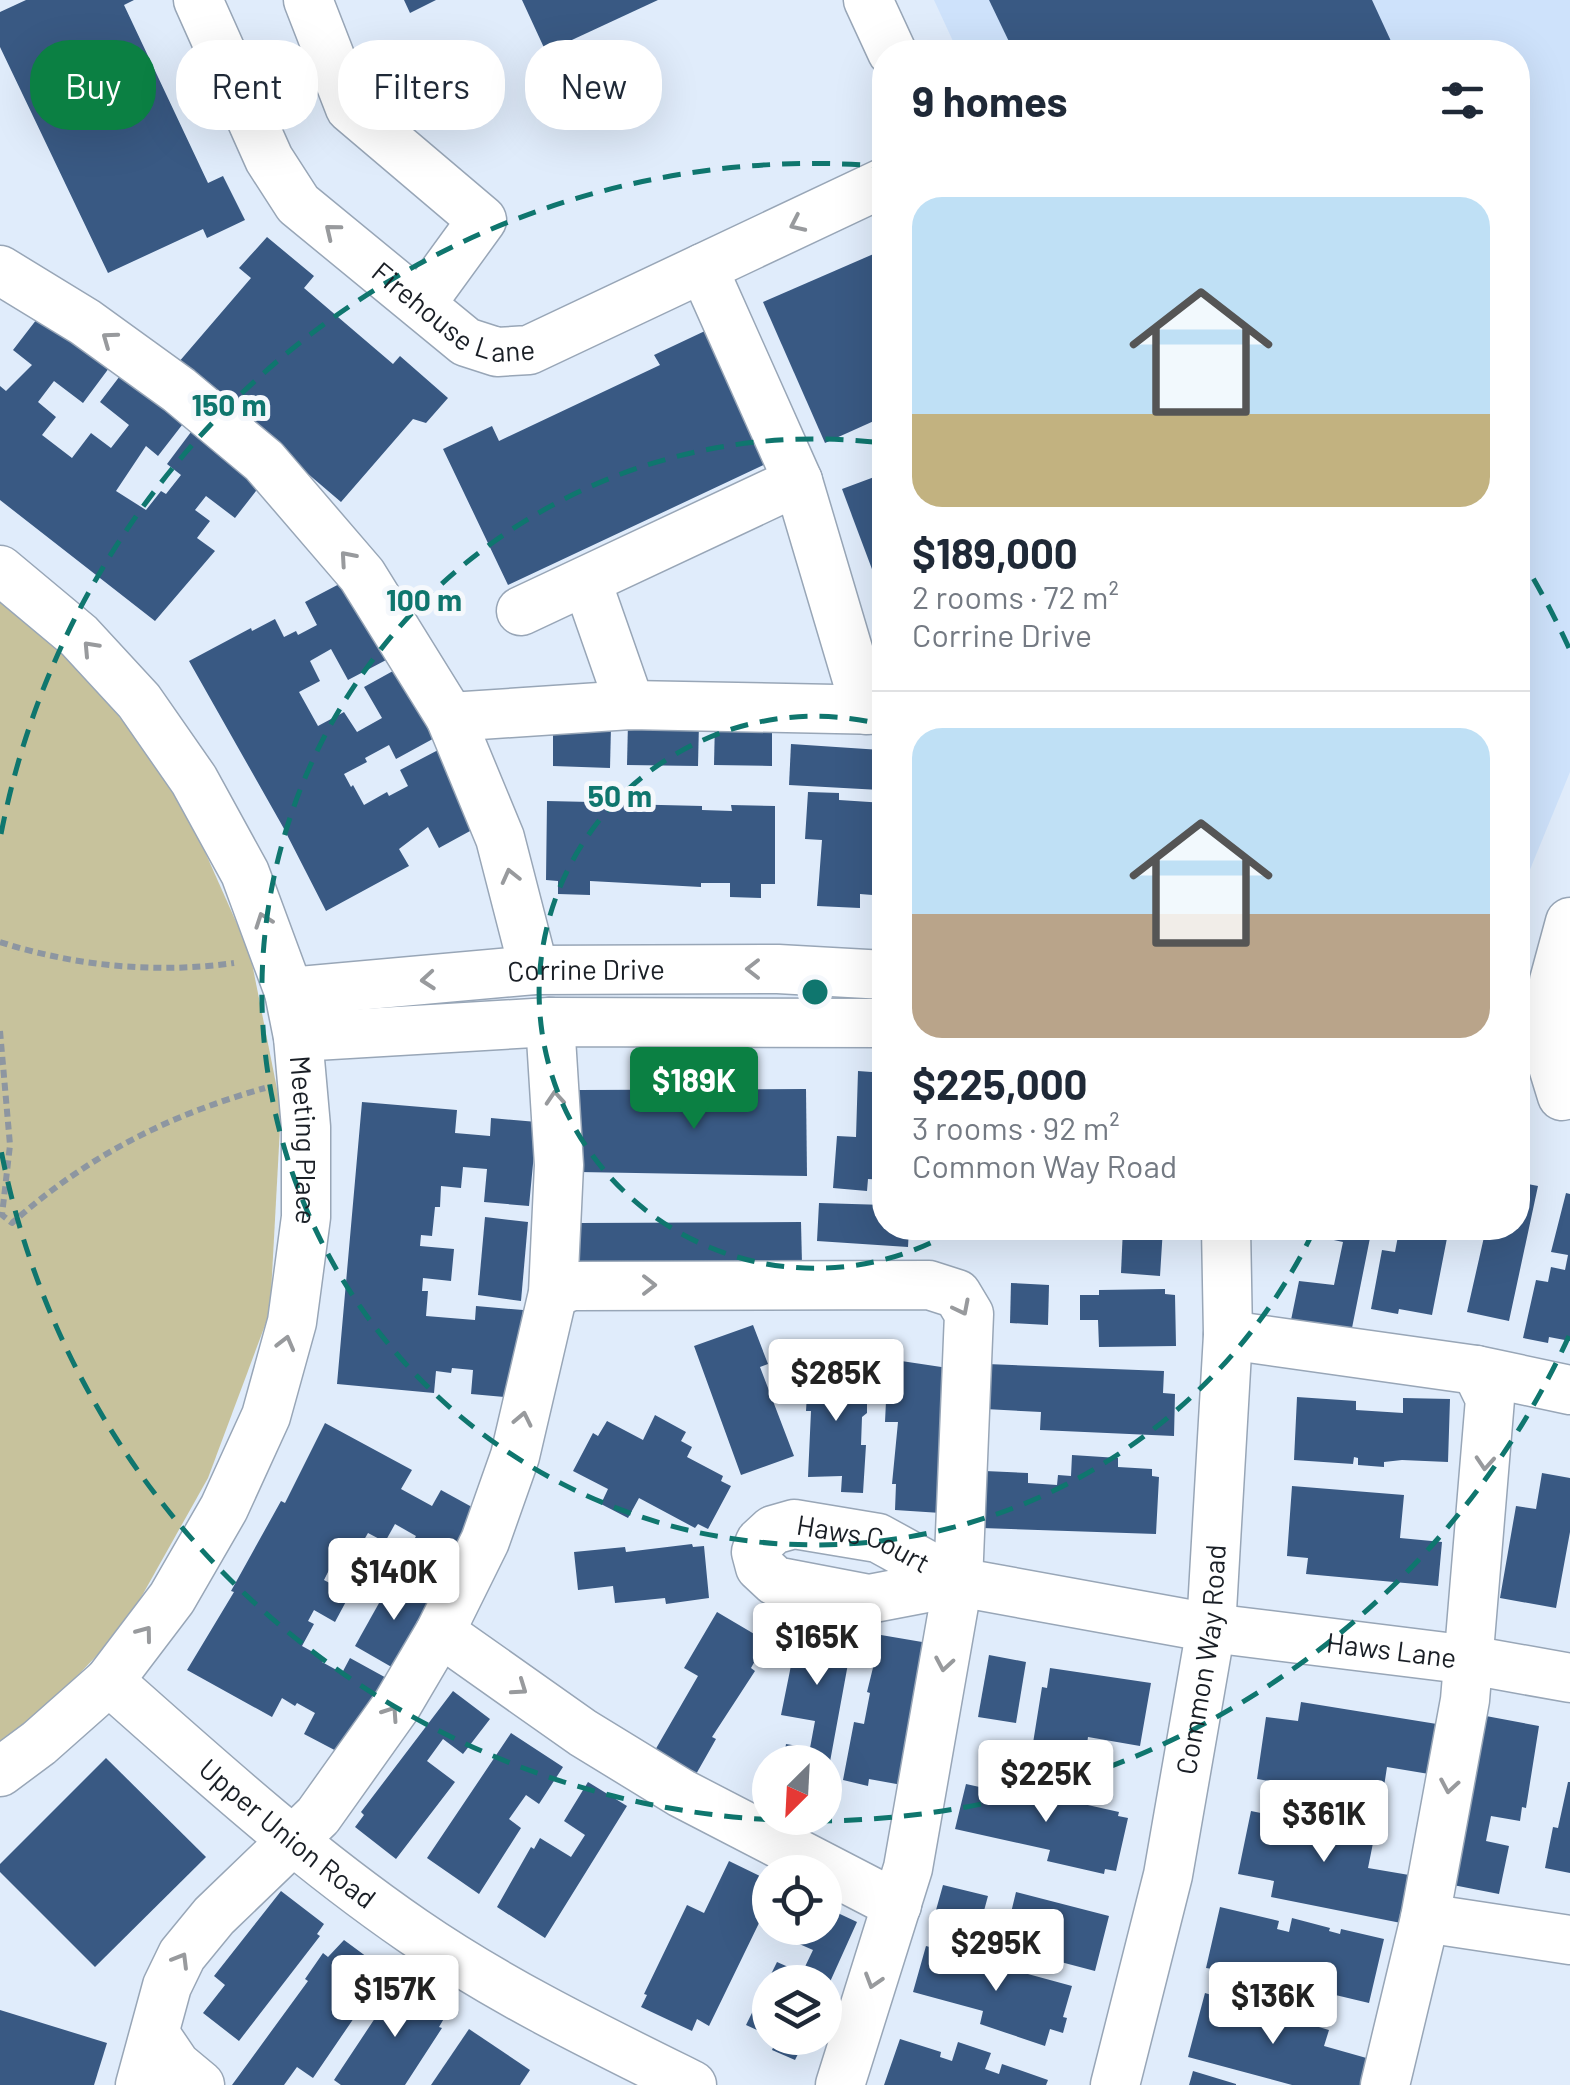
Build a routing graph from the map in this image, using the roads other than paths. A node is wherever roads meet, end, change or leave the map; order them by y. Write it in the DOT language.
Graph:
graph roads {
  1 [pos="198,0"];
  2 [pos="308,0"];
  3 [pos="868,0"];
  4 [pos="886,40"];
  5 [pos="872,188"];
  6 [pos="703,268"];
  7 [pos="0,270"];
  8 [pos="421,304"];
  9 [pos="798,481"];
  10 [pos="0,570"];
  11 [pos="587,582"];
  12 [pos="521,611"];
  13 [pos="872,698"];
  14 [pos="630,704"];
  15 [pos="872,710"];
  16 [pos="450,716"];
  17 [pos="1570,922"];
  18 [pos="534,970"];
  19 [pos="872,974"];
  20 [pos="294,1015"];
  21 [pos="550,1022"];
  22 [pos="872,1022"];
  23 [pos="1545,1044"];
  24 [pos="1555,1092"];
  25 [pos="1226,1240"];
  26 [pos="553,1292"];
  27 [pos="1228,1334"];
  28 [pos="1476,1370"];
  29 [pos="1570,1390"];
  30 [pos="958,1582"];
  31 [pos="1210,1628"];
  32 [pos="440,1632"];
  33 [pos="1470,1660"];
  34 [pos="1570,1678"];
  35 [pos="108,1681"];
  36 [pos="0,1772"];
  37 [pos="291,1842"];
  38 [pos="897,1904"];
  39 [pos="1425,1918"];
  40 [pos="1570,1940"];
  41 [pos="155,2034"];
  42 [pos="140,2085"];
  43 [pos="200,2085"];
  44 [pos="692,2085"];
  45 [pos="840,2085"];
  46 [pos="1115,2085"];
  47 [pos="1385,2085"];
  8 -- 1 [label="street, Firehouse Lane, one-way"];
  2 -- 8 [label="street"];
  3 -- 4 [label="street"];
  5 -- 6 [label="street, Firehouse Lane, one-way"];
  6 -- 8 [label="street, Firehouse Lane"];
  6 -- 9 [label="street"];
  16 -- 7 [label="street, one-way"];
  9 -- 11 [label="street"];
  9 -- 13 [label="street"];
  20 -- 10 [label="street, Meeting Place, one-way"];
  11 -- 12 [label="street"];
  11 -- 14 [label="street"];
  14 -- 15 [label="street"];
  14 -- 16 [label="street"];
  18 -- 16 [label="street, one-way"];
  17 -- 23 [label="street"];
  19 -- 18 [label="street, Corrine Drive, one-way"];
  18 -- 20 [label="street, Corrine Drive, one-way"];
  20 -- 21 [label="street, Corrine Drive"];
  35 -- 20 [label="street, Meeting Place, one-way"];
  21 -- 22 [label="street, Corrine Drive"];
  26 -- 21 [label="street, one-way"];
  23 -- 24 [label="street"];
  25 -- 27 [label="street, Common Way Road"];
  26 -- 30 [label="street, one-way"];
  32 -- 26 [label="street, one-way"];
  27 -- 28 [label="street"];
  27 -- 31 [label="street, Common Way Road"];
  28 -- 29 [label="street"];
  28 -- 33 [label="street, one-way"];
  30 -- 31 [label="street, Haws Court"];
  30 -- 38 [label="street, one-way"];
  31 -- 33 [label="street, Haws Lane"];
  31 -- 46 [label="street, Common Way Road"];
  37 -- 32 [label="street, one-way"];
  32 -- 38 [label="street, one-way"];
  33 -- 34 [label="street, Haws Lane"];
  33 -- 39 [label="street, one-way"];
  35 -- 36 [label="street, Meeting Place"];
  35 -- 37 [label="street, Upper Union Road"];
  41 -- 37 [label="street, one-way"];
  37 -- 44 [label="street, Upper Union Road"];
  38 -- 45 [label="street, one-way"];
  39 -- 40 [label="street"];
  39 -- 47 [label="street"];
  41 -- 42 [label="street"];
  41 -- 43 [label="street"];
}
